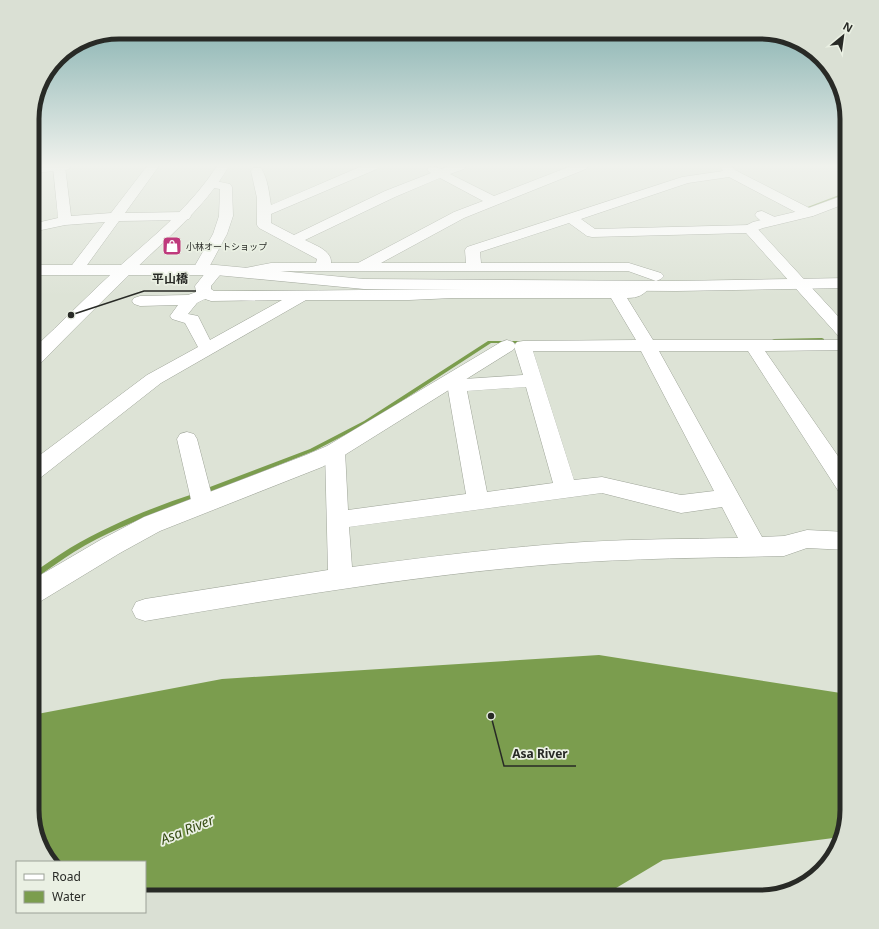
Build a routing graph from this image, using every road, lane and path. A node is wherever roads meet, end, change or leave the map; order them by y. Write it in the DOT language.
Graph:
graph roads {
  1 [pos="63,209"];
  2 [pos="122,209"];
  3 [pos="190,209"];
  4 [pos="226,209"];
  5 [pos="271,209"];
  6 [pos="358,209"];
  7 [pos="473,209"];
  8 [pos="596,209"];
  9 [pos="800,209"];
  10 [pos="819,209"];
  11 [pos="265,212"];
  12 [pos="808,214"];
  13 [pos="184,216"];
  14 [pos="116,217"];
  15 [pos="569,218"];
  16 [pos="65,221"];
  17 [pos="39,228"];
  18 [pos="750,229"];
  19 [pos="592,233"];
  20 [pos="294,240"];
  21 [pos="602,256"];
  22 [pos="474,267"];
  23 [pos="323,268"];
  24 [pos="360,268"];
  25 [pos="77,269"];
  26 [pos="126,269"];
  27 [pos="208,269"];
  28 [pos="840,269"];
  29 [pos="39,270"];
  30 [pos="788,271"];
  31 [pos="245,272"];
  32 [pos="656,276"];
  33 [pos="840,283"];
  34 [pos="571,285"];
  35 [pos="800,285"];
  36 [pos="643,286"];
  37 [pos="616,293"];
  38 [pos="302,296"];
  39 [pos="198,297"];
  40 [pos="140,301"];
  41 [pos="840,338"];
  42 [pos="646,342"];
  43 [pos="754,345"];
  44 [pos="840,345"];
  45 [pos="515,346"];
  46 [pos="208,348"];
  47 [pos="39,354"];
  48 [pos="534,380"];
  49 [pos="456,382"];
  50 [pos="187,439"];
  51 [pos="335,451"];
  52 [pos="39,467"];
  53 [pos="840,475"];
  54 [pos="566,489"];
  55 [pos="202,497"];
  56 [pos="728,498"];
  57 [pos="478,501"];
  58 [pos="338,520"];
  59 [pos="840,541"];
  60 [pos="755,547"];
  61 [pos="340,578"];
  62 [pos="39,589"];
  63 [pos="144,610"];
  1 -- 16 [label="street"];
  2 -- 14 [label="street"];
  3 -- 13 [label="street"];
  4 -- 27 [label="street"];
  5 -- 11 [label="street"];
  6 -- 20 [label="street"];
  7 -- 24 [label="street"];
  8 -- 15 [label="street"];
  9 -- 12 [label="street"];
  10 -- 12 [label="street"];
  11 -- 20 [label="street"];
  12 -- 18 [label="street"];
  13 -- 14 [label="street"];
  13 -- 26 [label="street"];
  14 -- 16 [label="street"];
  14 -- 25 [label="street"];
  15 -- 19 [label="street"];
  15 -- 22 [label="street"];
  16 -- 17 [label="street"];
  18 -- 19 [label="street"];
  18 -- 30 [label="street"];
  19 -- 21 [label="street"];
  20 -- 23 [label="street"];
  21 -- 22 [label="street"];
  21 -- 32 [label="street"];
  22 -- 24 [label="street"];
  23 -- 24 [label="street"];
  23 -- 31 [label="street"];
  25 -- 26 [label="street"];
  25 -- 29 [label="street"];
  26 -- 27 [label="street"];
  26 -- 47 [label="street"];
  27 -- 31 [label="street"];
  27 -- 39 [label="street"];
  28 -- 30 [label="street"];
  30 -- 32 [label="street"];
  30 -- 35 [label="street"];
  31 -- 34 [label="street"];
  32 -- 34 [label="street"];
  33 -- 35 [label="street"];
  34 -- 36 [label="street"];
  35 -- 36 [label="street"];
  35 -- 41 [label="street"];
  36 -- 37 [label="street"];
  37 -- 38 [label="street"];
  37 -- 42 [label="street"];
  38 -- 39 [label="street"];
  38 -- 46 [label="street"];
  39 -- 40 [label="street"];
  39 -- 46 [label="street"];
  42 -- 43 [label="street"];
  42 -- 45 [label="street"];
  42 -- 56 [label="street"];
  43 -- 44 [label="street"];
  43 -- 53 [label="street"];
  45 -- 48 [label="street"];
  45 -- 49 [label="street"];
  46 -- 52 [label="street"];
  48 -- 49 [label="street"];
  48 -- 54 [label="street"];
  49 -- 51 [label="street"];
  49 -- 57 [label="street"];
  50 -- 55 [label="street"];
  51 -- 55 [label="street"];
  51 -- 58 [label="street"];
  54 -- 56 [label="street"];
  54 -- 57 [label="street"];
  55 -- 62 [label="street"];
  56 -- 60 [label="street"];
  57 -- 58 [label="street"];
  58 -- 61 [label="street"];
  59 -- 60 [label="street"];
  60 -- 61 [label="street"];
  61 -- 63 [label="street"];
}
